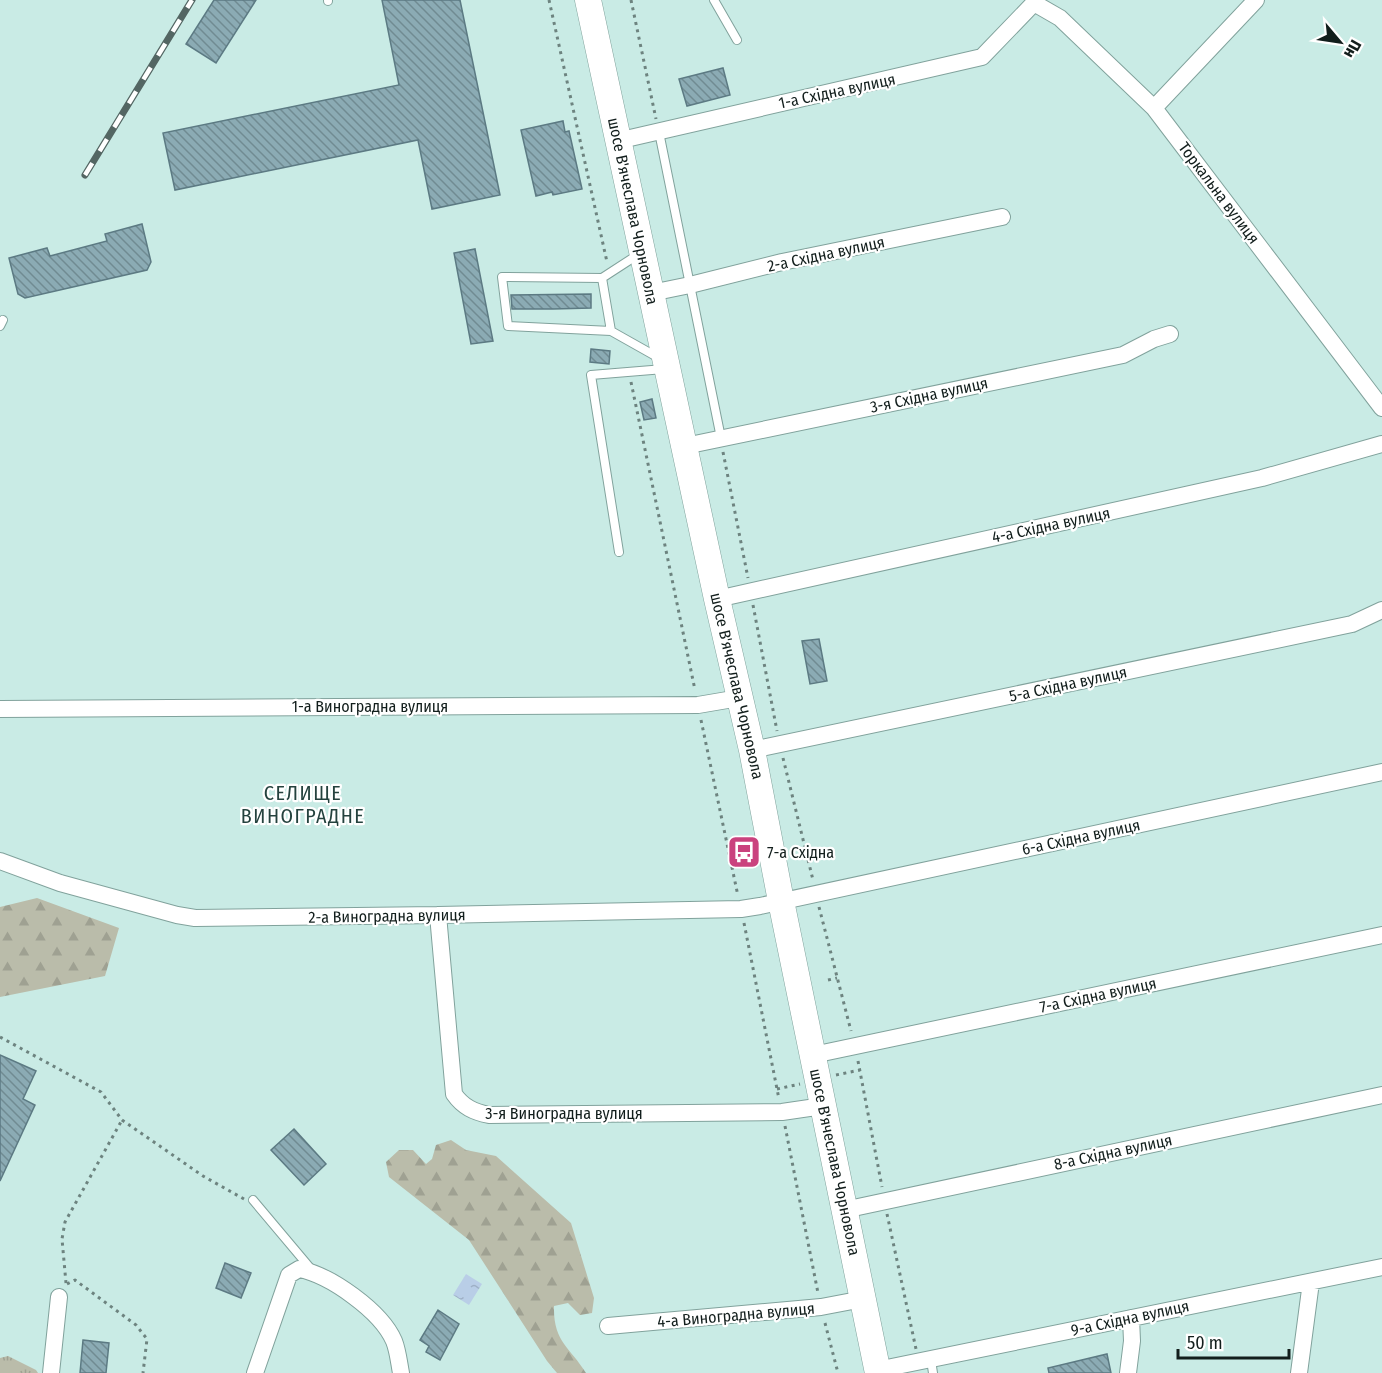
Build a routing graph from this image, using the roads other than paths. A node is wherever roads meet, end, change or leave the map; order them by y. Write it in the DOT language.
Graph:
graph roads {
  1 [pos="588,0"];
  2 [pos="714,0"];
  3 [pos="1256,0"];
  4 [pos="1034,2"];
  5 [pos="737,40"];
  6 [pos="1154,108"];
  7 [pos="659,132"];
  8 [pos="617,141"];
  9 [pos="1002,217"];
  10 [pos="642,253"];
  11 [pos="605,276"];
  12 [pos="690,285"];
  13 [pos="651,293"];
  14 [pos="611,331"];
  15 [pos="1170,334"];
  16 [pos="667,365"];
  17 [pos="1382,408"];
  18 [pos="721,438"];
  19 [pos="1382,444"];
  20 [pos="685,446"];
  21 [pos="619,552"];
  22 [pos="717,599"];
  23 [pos="1382,610"];
  24 [pos="740,698"];
  25 [pos="0,709"];
  26 [pos="752,750"];
  27 [pos="1382,772"];
  28 [pos="0,861"];
  29 [pos="781,901"];
  30 [pos="438,915"];
  31 [pos="1382,935"];
  32 [pos="813,1055"];
  33 [pos="1382,1095"];
  34 [pos="823,1106"];
  35 [pos="255,1203"];
  36 [pos="844,1210"];
  37 [pos="1382,1267"];
  38 [pos="313,1272"];
  39 [pos="1311,1282"];
  40 [pos="62,1291"];
  41 [pos="863,1299"];
  42 [pos="1131,1318"];
  43 [pos="608,1326"];
  44 [pos="927,1365"];
  45 [pos="878,1372"];
  46 [pos="51,1373"];
  47 [pos="255,1373"];
  48 [pos="401,1373"];
  49 [pos="1128,1373"];
  50 [pos="1299,1373"];
  1 -- 8 [label="main road, шосе В'ячеслава Чорновола"];
  2 -- 5 [label="lane"];
  3 -- 6 [label="street"];
  4 -- 6 [label="street, Торкальна вулиця"];
  4 -- 7 [label="street, 1-а Східна вулиця"];
  6 -- 17 [label="street, Торкальна вулиця"];
  7 -- 8 [label="street, 1-а Східна вулиця"];
  7 -- 12 [label="lane"];
  8 -- 10 [label="main road, шосе В'ячеслава Чорновола"];
  9 -- 12 [label="street, 2-а Східна вулиця"];
  10 -- 11 [label="lane"];
  10 -- 13 [label="main road, шосе В'ячеслава Чорновола"];
  11 -- 14 [label="lane"];
  11 -- 14 [label="lane"];
  12 -- 13 [label="street, 2-а Східна вулиця"];
  12 -- 18 [label="lane"];
  13 -- 16 [label="main road, шосе В'ячеслава Чорновола"];
  14 -- 16 [label="lane"];
  15 -- 18 [label="street, 3-я Східна вулиця"];
  16 -- 20 [label="main road, шосе В'ячеслава Чорновола"];
  16 -- 21 [label="lane"];
  18 -- 20 [label="street, 3-я Східна вулиця"];
  19 -- 22 [label="street, 4-а Східна вулиця"];
  20 -- 22 [label="main road, шосе В'ячеслава Чорновола"];
  22 -- 24 [label="main road, шосе В'ячеслава Чорновола"];
  23 -- 26 [label="street, 5-а Східна вулиця"];
  24 -- 25 [label="street, 1-а Виноградна вулиця"];
  24 -- 26 [label="main road, шосе В'ячеслава Чорновола"];
  26 -- 29 [label="main road, шосе В'ячеслава Чорновола"];
  27 -- 29 [label="street, 6-а Східна вулиця"];
  28 -- 30 [label="street, 2-а Виноградна вулиця"];
  29 -- 30 [label="street, 2-а Виноградна вулиця"];
  29 -- 32 [label="main road, шосе В'ячеслава Чорновола"];
  30 -- 34 [label="street, 3-я Виноградна вулиця"];
  31 -- 32 [label="street, 7-а Східна вулиця"];
  32 -- 34 [label="main road, шосе В'ячеслава Чорновола"];
  33 -- 36 [label="street, 8-а Східна вулиця"];
  34 -- 36 [label="main road, шосе В'ячеслава Чорновола"];
  35 -- 38 [label="lane"];
  36 -- 41 [label="main road, шосе В'ячеслава Чорновола"];
  37 -- 39 [label="street, 9-а Східна вулиця"];
  38 -- 47 [label="street"];
  38 -- 48 [label="street"];
  39 -- 42 [label="street, 9-а Східна вулиця"];
  39 -- 50 [label="street"];
  40 -- 46 [label="street"];
  41 -- 43 [label="street, 4-а Виноградна вулиця"];
  41 -- 45 [label="main road, шосе В'ячеслава Чорновола"];
  42 -- 44 [label="street, 9-а Східна вулиця"];
  42 -- 49 [label="street"];
  44 -- 45 [label="street, 9-а Східна вулиця"];
}
